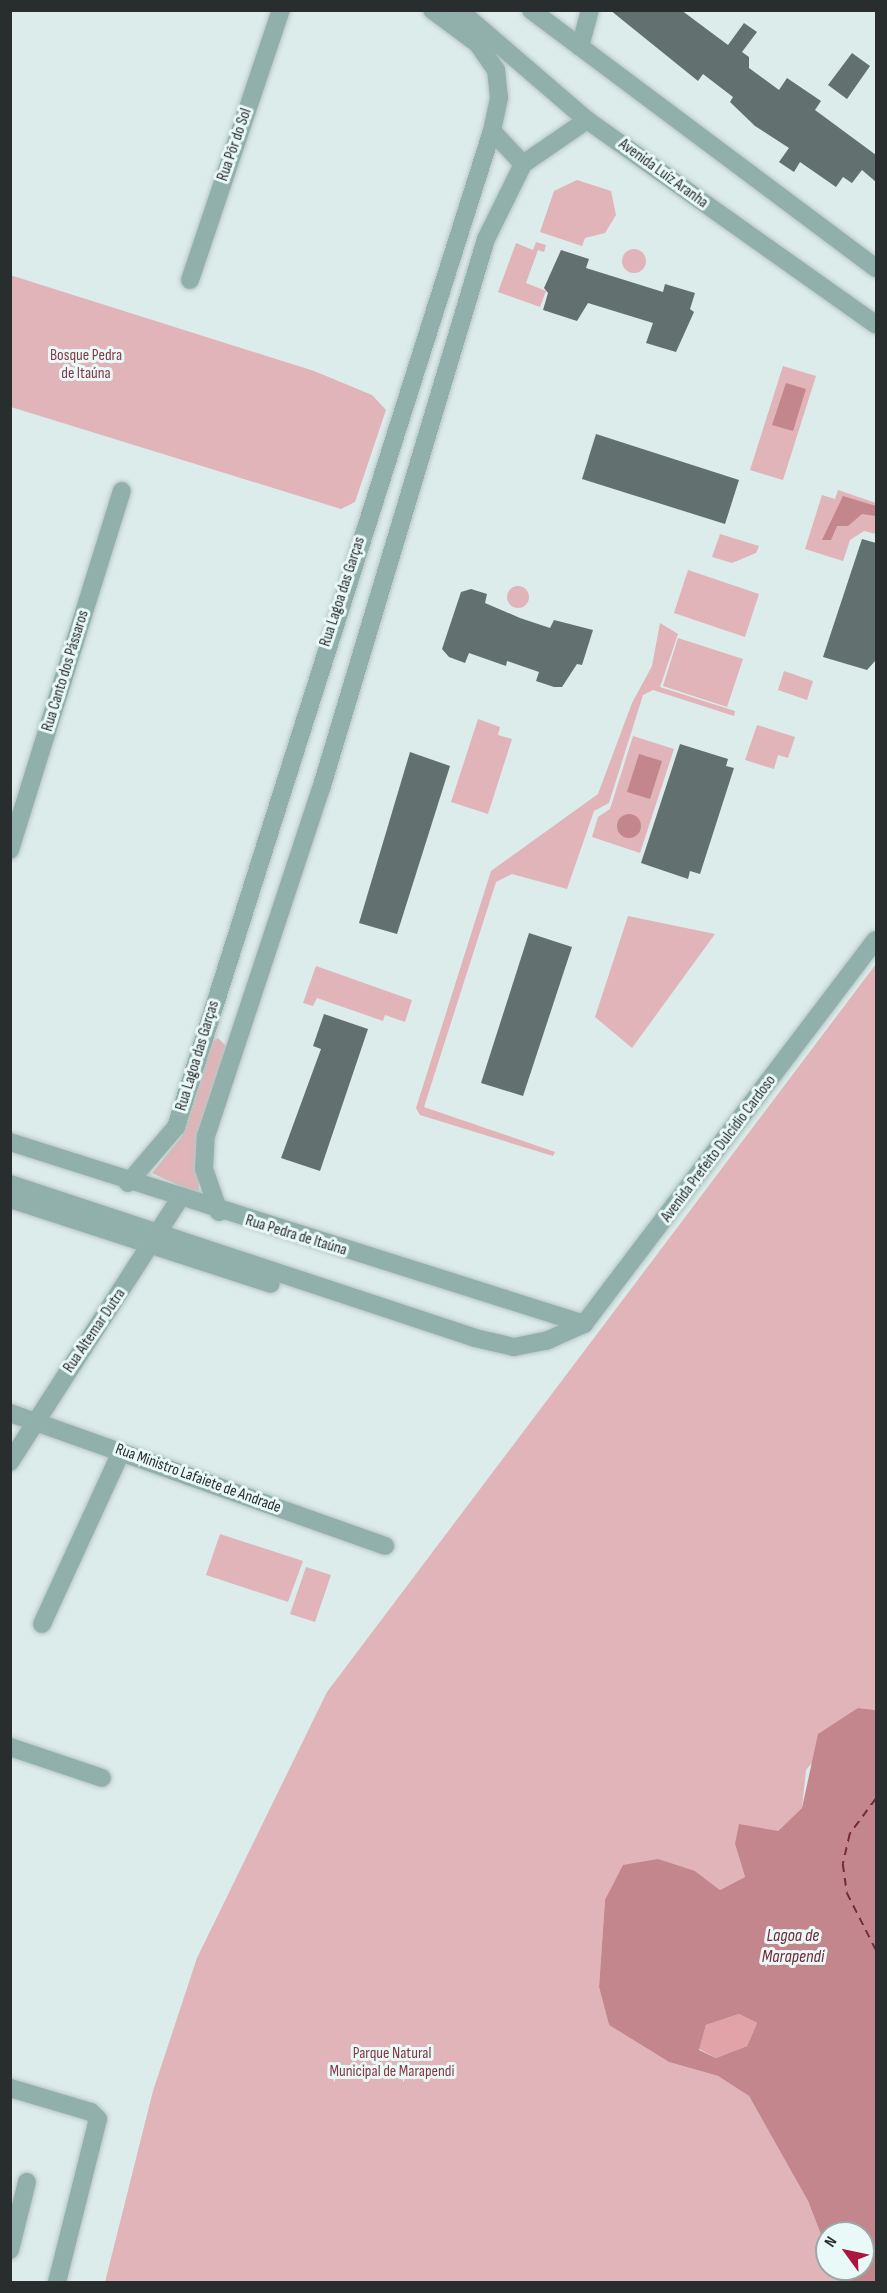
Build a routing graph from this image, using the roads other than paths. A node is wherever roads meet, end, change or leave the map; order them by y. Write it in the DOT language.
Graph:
graph roads {
  1 [pos="281,10"];
  2 [pos="432,10"];
  3 [pos="459,10"];
  4 [pos="531,10"];
  5 [pos="590,10"];
  6 [pos="580,47"];
  7 [pos="587,120"];
  8 [pos="492,131"];
  9 [pos="523,164"];
  10 [pos="876,268"];
  11 [pos="190,280"];
  12 [pos="876,325"];
  13 [pos="122,491"];
  14 [pos="10,850"];
  15 [pos="876,940"];
  16 [pos="10,1142"];
  17 [pos="128,1183"];
  18 [pos="10,1184"];
  19 [pos="10,1199"];
  20 [pos="179,1200"];
  21 [pos="219,1212"];
  22 [pos="155,1239"];
  23 [pos="584,1324"];
  24 [pos="531,1355"];
  25 [pos="10,1413"];
  26 [pos="34,1420"];
  27 [pos="121,1452"];
  28 [pos="10,1462"];
  29 [pos="385,1546"];
  30 [pos="42,1624"];
  31 [pos="10,1747"];
  32 [pos="102,1778"];
  33 [pos="10,2088"];
  34 [pos="27,2182"];
  35 [pos="10,2250"];
  36 [pos="57,2283"];
  1 -- 11 [label="street, Rua Pôr do Sol"];
  2 -- 8 [label="street, Rua Lagoa das Garças"];
  3 -- 7 [label="street, Avenida Luíz Aranha"];
  4 -- 6 [label="street"];
  5 -- 6 [label="street"];
  6 -- 10 [label="street"];
  7 -- 9 [label="street, Rua Lagoa das Garças"];
  7 -- 12 [label="street, Avenida Luíz Aranha"];
  8 -- 9 [label="street"];
  8 -- 17 [label="street, Rua Lagoa das Garças"];
  9 -- 21 [label="street, Rua Lagoa das Garças"];
  13 -- 14 [label="street, Rua Canto dos Pássaros"];
  15 -- 23 [label="street, Avenida Prefeito Dulcídio Cardoso"];
  16 -- 17 [label="street, Rua Pedra de Itaúna"];
  17 -- 20 [label="street, Rua Pedra de Itaúna"];
  18 -- 22 [label="street"];
  19 -- 22 [label="street"];
  20 -- 21 [label="street, Rua Pedra de Itaúna"];
  20 -- 22 [label="street, Rua Altemar Dutra"];
  21 -- 23 [label="street, Rua Pedra de Itaúna"];
  22 -- 23 [label="street, Avenida Prefeito Dulcídio Cardoso"];
  22 -- 24 [label="street"];
  22 -- 26 [label="street, Rua Altemar Dutra"];
  25 -- 26 [label="street, Rua Ministro Lafaiete de Andrade"];
  26 -- 27 [label="street, Rua Ministro Lafaiete de Andrade"];
  26 -- 28 [label="street, Rua Altemar Dutra"];
  27 -- 29 [label="street, Rua Ministro Lafaiete de Andrade"];
  27 -- 30 [label="street"];
  31 -- 32 [label="street"];
  33 -- 36 [label="street"];
  34 -- 35 [label="street"];
}
